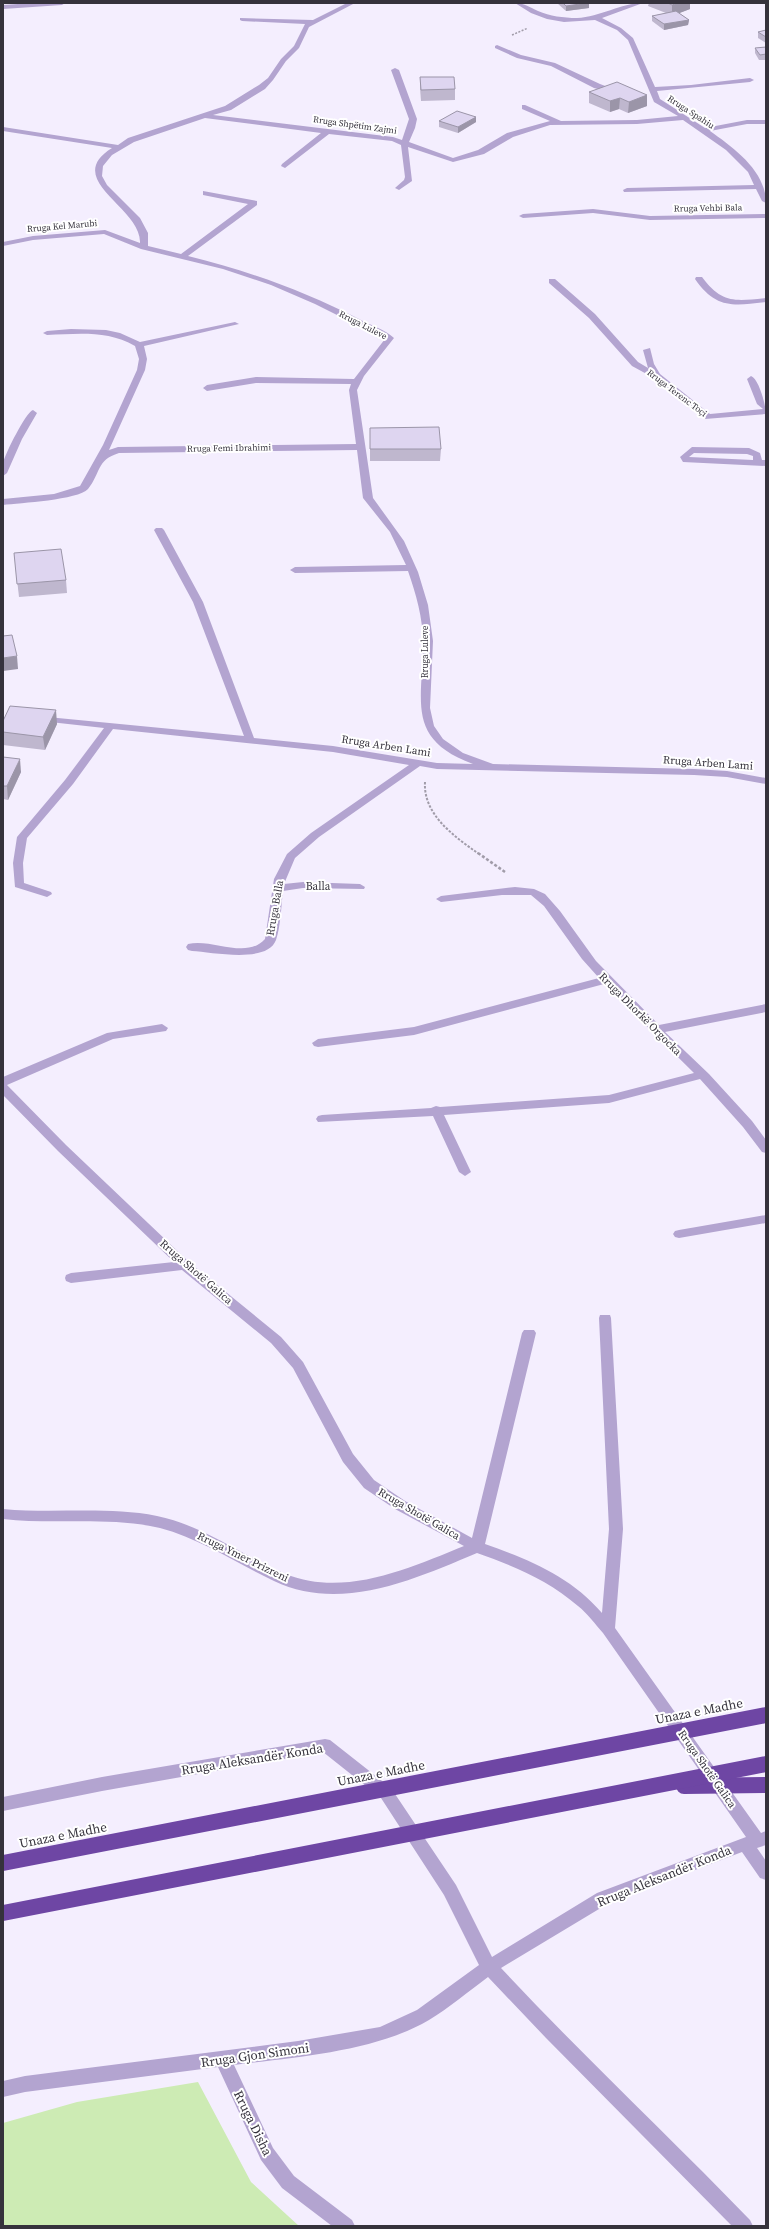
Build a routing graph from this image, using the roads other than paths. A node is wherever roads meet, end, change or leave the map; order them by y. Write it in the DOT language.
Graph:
graph roads {
  1 [pos="62,3"];
  2 [pos="352,3"];
  3 [pos="518,3"];
  4 [pos="640,3"];
  5 [pos="3,7"];
  6 [pos="597,18"];
  7 [pos="242,19"];
  8 [pos="314,22"];
  9 [pos="497,47"];
  10 [pos="395,70"];
  11 [pos="750,80"];
  12 [pos="651,93"];
  13 [pos="627,94"];
  14 [pos="525,107"];
  15 [pos="206,116"];
  16 [pos="683,118"];
  17 [pos="559,122"];
  18 [pos="766,122"];
  19 [pos="3,129"];
  20 [pos="704,130"];
  21 [pos="328,131"];
  22 [pos="405,142"];
  23 [pos="117,147"];
  24 [pos="285,166"];
  25 [pos="759,187"];
  26 [pos="400,188"];
  27 [pos="627,190"];
  28 [pos="206,192"];
  29 [pos="766,201"];
  30 [pos="523,216"];
  31 [pos="766,216"];
  32 [pos="3,244"];
  33 [pos="144,247"];
  34 [pos="183,256"];
  35 [pos="698,279"];
  36 [pos="552,281"];
  37 [pos="766,300"];
  38 [pos="235,324"];
  39 [pos="47,333"];
  40 [pos="139,345"];
  41 [pos="648,350"];
  42 [pos="657,376"];
  43 [pos="751,379"];
  44 [pos="356,382"];
  45 [pos="207,388"];
  46 [pos="766,407"];
  47 [pos="766,411"];
  48 [pos="33,413"];
  49 [pos="360,447"];
  50 [pos="100,458"];
  51 [pos="762,463"];
  52 [pos="3,473"];
  53 [pos="3,502"];
  54 [pos="159,530"];
  55 [pos="410,568"];
  56 [pos="295,570"];
  57 [pos="34,717"];
  58 [pos="111,724"];
  59 [pos="250,740"];
  60 [pos="417,764"];
  61 [pos="491,767"];
  62 [pos="766,781"];
  63 [pos="360,887"];
  64 [pos="277,888"];
  65 [pos="47,894"];
  66 [pos="441,899"];
  67 [pos="192,947"];
  68 [pos="605,980"];
  69 [pos="766,1008"];
  70 [pos="162,1028"];
  71 [pos="655,1030"];
  72 [pos="318,1043"];
  73 [pos="701,1075"];
  74 [pos="3,1082"];
  75 [pos="3,1088"];
  76 [pos="436,1110"];
  77 [pos="322,1119"];
  78 [pos="766,1149"];
  79 [pos="465,1172"];
  80 [pos="766,1219"];
  81 [pos="679,1234"];
  82 [pos="185,1265"];
  83 [pos="72,1278"];
  84 [pos="605,1318"];
  85 [pos="529,1333"];
  86 [pos="3,1514"];
  87 [pos="477,1548"];
  88 [pos="608,1629"];
  89 [pos="766,1714"];
  90 [pos="766,1764"];
  91 [pos="766,1785"];
  92 [pos="653,1786"];
  93 [pos="3,1804"];
  94 [pos="756,1841"];
  95 [pos="3,1863"];
  96 [pos="766,1873"];
  97 [pos="3,1913"];
  98 [pos="489,1967"];
  99 [pos="223,2060"];
  100 [pos="3,2089"];
  101 [pos="346,2226"];
  102 [pos="744,2226"];
  1 -- 5 [label="street"];
  2 -- 8 [label="street"];
  3 -- 6 [label="street"];
  4 -- 6 [label="street"];
  6 -- 12 [label="street, Rruga Spahiu"];
  7 -- 8 [label="street"];
  8 -- 15 [label="street"];
  9 -- 13 [label="street"];
  10 -- 22 [label="street"];
  11 -- 12 [label="street"];
  12 -- 16 [label="street, Rruga Spahiu"];
  14 -- 17 [label="street"];
  15 -- 21 [label="street, Rruga Shpëtim Zajmi"];
  15 -- 23 [label="street"];
  16 -- 17 [label="street, Rruga Shpëtim Zajmi"];
  16 -- 20 [label="street, Rruga Spahiu"];
  17 -- 22 [label="street, Rruga Shpëtim Zajmi"];
  18 -- 20 [label="street"];
  19 -- 23 [label="street"];
  20 -- 25 [label="street, Rruga Spahiu"];
  21 -- 22 [label="street, Rruga Shpëtim Zajmi"];
  21 -- 24 [label="street"];
  22 -- 26 [label="street"];
  23 -- 33 [label="street"];
  25 -- 27 [label="street"];
  25 -- 29 [label="street, Rruga Spahiu"];
  28 -- 34 [label="street"];
  30 -- 31 [label="street, Rruga Vehbi Bala"];
  32 -- 33 [label="street, Rruga Kel Marubi"];
  33 -- 34 [label="street, Rruga Luleve"];
  34 -- 44 [label="street, Rruga Luleve"];
  35 -- 37 [label="street"];
  36 -- 42 [label="street, Rruga Terenc Toçi"];
  38 -- 40 [label="street"];
  39 -- 40 [label="street"];
  40 -- 50 [label="street"];
  41 -- 42 [label="street"];
  42 -- 47 [label="street, Rruga Terenc Toçi"];
  43 -- 46 [label="street"];
  44 -- 45 [label="street"];
  44 -- 49 [label="street, Rruga Luleve"];
  48 -- 52 [label="street"];
  49 -- 50 [label="street, Rruga Femi Ibrahimi"];
  49 -- 55 [label="street, Rruga Luleve"];
  50 -- 53 [label="street"];
  51 -- 51 [label="street"];
  54 -- 59 [label="street"];
  55 -- 56 [label="street"];
  55 -- 61 [label="street, Rruga Luleve"];
  57 -- 58 [label="street, Rruga Arben Lami"];
  58 -- 59 [label="street, Rruga Arben Lami"];
  58 -- 65 [label="street"];
  59 -- 60 [label="street, Rruga Arben Lami"];
  60 -- 61 [label="street, Rruga Arben Lami"];
  60 -- 64 [label="street, Rruga Balla"];
  61 -- 62 [label="street, Rruga Arben Lami"];
  63 -- 64 [label="street, Balla"];
  64 -- 67 [label="street, Rruga Balla"];
  66 -- 68 [label="street, Rruga Dhorkë Orgocka"];
  68 -- 71 [label="street, Rruga Dhorkë Orgocka"];
  68 -- 72 [label="street"];
  69 -- 71 [label="street"];
  70 -- 74 [label="street"];
  71 -- 73 [label="street, Rruga Dhorkë Orgocka"];
  73 -- 76 [label="street"];
  73 -- 78 [label="street, Rruga Dhorkë Orgocka"];
  75 -- 82 [label="street, Rruga Shotë Galica"];
  76 -- 77 [label="street"];
  76 -- 79 [label="street"];
  80 -- 81 [label="street"];
  82 -- 83 [label="street"];
  82 -- 87 [label="street, Rruga Shotë Galica"];
  84 -- 88 [label="street"];
  85 -- 87 [label="street"];
  86 -- 87 [label="street, Rruga Ymer Prizreni"];
  87 -- 88 [label="street, Rruga Shotë Galica"];
  88 -- 94 [label="street, Rruga Shotë Galica"];
  89 -- 95 [label="highway, Unaza e Madhe, bridge"];
  90 -- 92 [label="highway, bridge"];
  91 -- 92 [label="highway, bridge"];
  92 -- 97 [label="highway, bridge"];
  93 -- 98 [label="street, Rruga Aleksandër Konda"];
  94 -- 96 [label="street, Rruga Shotë Galica"];
  94 -- 98 [label="street, Rruga Aleksandër Konda"];
  98 -- 99 [label="street, Rruga Gjon Simoni"];
  98 -- 102 [label="street"];
  99 -- 100 [label="street, Rruga Gjon Simoni"];
  99 -- 101 [label="street, Rruga Disha"];
}
